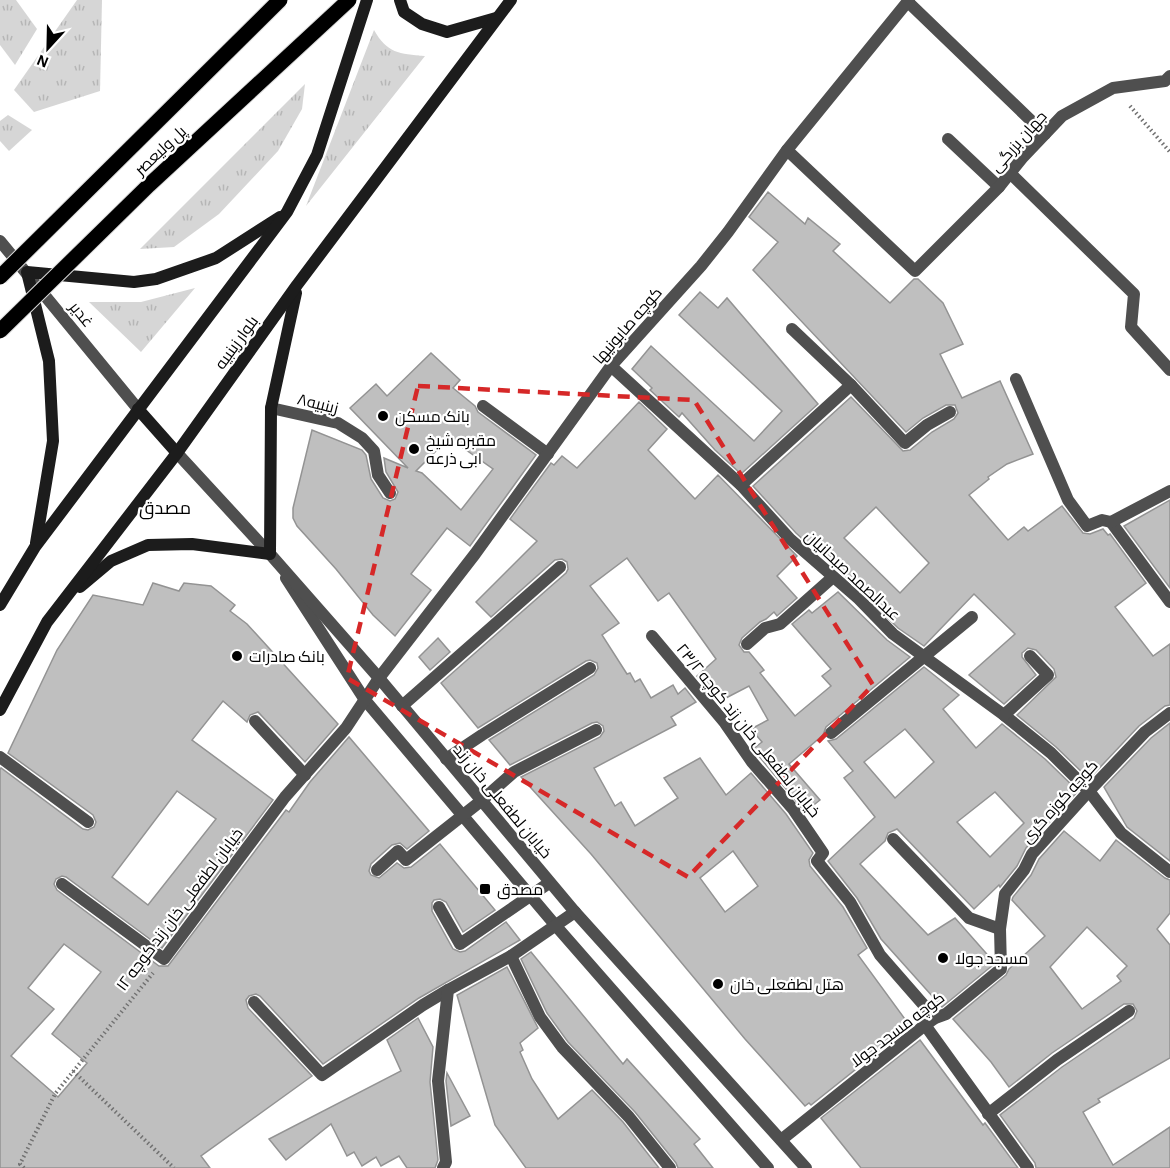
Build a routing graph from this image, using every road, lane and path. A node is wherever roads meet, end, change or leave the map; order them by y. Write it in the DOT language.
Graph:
graph roads {
  1 [pos="280,0"];
  2 [pos="349,0"];
  3 [pos="367,0"];
  4 [pos="400,0"];
  5 [pos="511,0"];
  6 [pos="908,1"];
  7 [pos="496,18"];
  8 [pos="1170,76"];
  9 [pos="1113,88"];
  10 [pos="1045,134"];
  11 [pos="948,139"];
  12 [pos="787,150"];
  13 [pos="1170,152"];
  14 [pos="1010,173"];
  15 [pos="999,187"];
  16 [pos="287,212"];
  17 [pos="0,241"];
  18 [pos="27,272"];
  19 [pos="0,277"];
  20 [pos="297,285"];
  21 [pos="792,329"];
  22 [pos="0,331"];
  23 [pos="611,366"];
  24 [pos="1170,370"];
  25 [pos="1016,379"];
  26 [pos="851,385"];
  27 [pos="483,406"];
  28 [pos="271,408"];
  29 [pos="138,409"];
  30 [pos="950,412"];
  31 [pos="177,453"];
  32 [pos="548,454"];
  33 [pos="741,485"];
  34 [pos="1170,491"];
  35 [pos="390,493"];
  36 [pos="1111,522"];
  37 [pos="35,547"];
  38 [pos="270,554"];
  39 [pos="560,567"];
  40 [pos="833,577"];
  41 [pos="63,601"];
  42 [pos="1170,602"];
  43 [pos="0,605"];
  44 [pos="972,617"];
  45 [pos="652,636"];
  46 [pos="747,644"];
  47 [pos="1030,656"];
  48 [pos="924,658"];
  49 [pos="590,668"];
  50 [pos="379,678"];
  51 [pos="365,700"];
  52 [pos="402,706"];
  53 [pos="0,710"];
  54 [pos="1170,712"];
  55 [pos="1004,715"];
  56 [pos="255,721"];
  57 [pos="596,730"];
  58 [pos="831,734"];
  59 [pos="0,757"];
  60 [pos="446,759"];
  61 [pos="305,775"];
  62 [pos="1089,790"];
  63 [pos="481,801"];
  64 [pos="463,815"];
  65 [pos="88,822"];
  66 [pos="893,839"];
  67 [pos="377,870"];
  68 [pos="1170,872"];
  69 [pos="549,882"];
  70 [pos="62,884"];
  71 [pos="530,895"];
  72 [pos="439,908"];
  73 [pos="575,912"];
  74 [pos="556,926"];
  75 [pos="999,929"];
  76 [pos="511,956"];
  77 [pos="164,959"];
  78 [pos="448,990"];
  79 [pos="254,1002"];
  80 [pos="1129,1011"];
  81 [pos="930,1022"];
  82 [pos="73,1071"];
  83 [pos="988,1114"];
  84 [pos="781,1140"];
  85 [pos="24,1168"];
  86 [pos="174,1168"];
  87 [pos="443,1168"];
  88 [pos="670,1168"];
  89 [pos="768,1168"];
  90 [pos="806,1168"];
  91 [pos="1028,1168"];
  1 -- 19 [label="main road, پل ولیعصر, bridge"];
  2 -- 22 [label="main road, پل ولیعصر, bridge"];
  3 -- 16 [label="main road"];
  4 -- 7 [label="main road"];
  5 -- 7 [label="main road, بلوار زینبیه"];
  6 -- 10 [label="street"];
  6 -- 12 [label="street, کوچه صابونیها"];
  7 -- 20 [label="main road, بلوار زینبیه"];
  8 -- 9 [label="street, جهان بزرگی"];
  9 -- 10 [label="street, جهان بزرگی"];
  9 -- 13 [label="path"];
  10 -- 14 [label="street, جهان بزرگی"];
  11 -- 15 [label="street"];
  12 -- 15 [label="street, جهان بزرگی"];
  12 -- 23 [label="street, کوچه صابونیها"];
  14 -- 15 [label="street, جهان بزرگی"];
  14 -- 24 [label="street"];
  16 -- 18 [label="main road"];
  16 -- 29 [label="main road"];
  17 -- 18 [label="street, غدیر"];
  18 -- 29 [label="street, غدیر"];
  18 -- 37 [label="main road"];
  20 -- 28 [label="main road"];
  20 -- 31 [label="main road, بلوار زینبیه"];
  21 -- 26 [label="street"];
  23 -- 32 [label="street, کوچه صابونیها"];
  23 -- 33 [label="street, عبدالصمد صبحانیان"];
  25 -- 36 [label="street"];
  26 -- 30 [label="street"];
  26 -- 33 [label="street"];
  27 -- 32 [label="street"];
  28 -- 35 [label="street, زینبیه۸"];
  28 -- 38 [label="main road"];
  29 -- 31 [label="main road"];
  29 -- 37 [label="main road"];
  31 -- 38 [label="street, خیابان لطفعلی خان زند"];
  31 -- 41 [label="main road, بلوار زینبیه"];
  32 -- 50 [label="street, کوچه صابونیها"];
  33 -- 40 [label="street, عبدالصمد صبحانیان"];
  34 -- 36 [label="street"];
  36 -- 42 [label="street"];
  37 -- 43 [label="main road"];
  38 -- 41 [label="main road"];
  38 -- 50 [label="street, خیابان لطفعلی خان زند"];
  38 -- 51 [label="street"];
  39 -- 52 [label="street"];
  40 -- 46 [label="street"];
  40 -- 48 [label="street, عبدالصمد صبحانیان"];
  41 -- 53 [label="main road, بلوار زینبیه"];
  44 -- 48 [label="street"];
  45 -- 81 [label="street, خیابان لطفعلی خان زند کوچه ۲۳/۲"];
  47 -- 55 [label="street"];
  48 -- 55 [label="street, عبدالصمد صبحانیان"];
  48 -- 58 [label="street"];
  49 -- 60 [label="street"];
  50 -- 51 [label="street, خیابان لطفعلی خان زند کوچه ۱۲"];
  50 -- 52 [label="street, خیابان لطفعلی خان زند"];
  51 -- 61 [label="street, خیابان لطفعلی خان زند کوچه ۱۲"];
  51 -- 64 [label="street"];
  52 -- 60 [label="street, خیابان لطفعلی خان زند"];
  54 -- 62 [label="street, کوچه کوزه گری"];
  55 -- 62 [label="street, عبدالصمد صبحانیان"];
  56 -- 61 [label="street"];
  57 -- 63 [label="street"];
  59 -- 65 [label="street"];
  60 -- 63 [label="street, خیابان لطفعلی خان زند"];
  61 -- 77 [label="street, خیابان لطفعلی خان زند کوچه ۱۲"];
  62 -- 68 [label="street, عبدالصمد صبحانیان"];
  62 -- 75 [label="street, کوچه کوزه گری"];
  63 -- 64 [label="street"];
  63 -- 69 [label="street, خیابان لطفعلی خان زند"];
  64 -- 67 [label="street"];
  64 -- 71 [label="street"];
  66 -- 75 [label="street"];
  69 -- 71 [label="street"];
  69 -- 73 [label="street, خیابان لطفعلی خان زند"];
  70 -- 77 [label="street"];
  71 -- 72 [label="street"];
  71 -- 74 [label="street"];
  73 -- 74 [label="street"];
  73 -- 84 [label="street, خیابان لطفعلی خان زند"];
  74 -- 76 [label="street"];
  74 -- 89 [label="street"];
  75 -- 81 [label="street, کوچه مسجد جولا"];
  76 -- 78 [label="street"];
  76 -- 88 [label="street"];
  77 -- 82 [label="path, خیابان لطفعلی خان زند کوچه ۱۲"];
  78 -- 79 [label="street"];
  78 -- 87 [label="street"];
  80 -- 83 [label="street"];
  81 -- 83 [label="street"];
  81 -- 84 [label="street, کوچه مسجد جولا"];
  82 -- 85 [label="path, خیابان لطفعلی خان زند کوچه ۱۲"];
  82 -- 86 [label="path"];
  83 -- 91 [label="street"];
  84 -- 90 [label="street, خیابان لطفعلی خان زند"];
}
